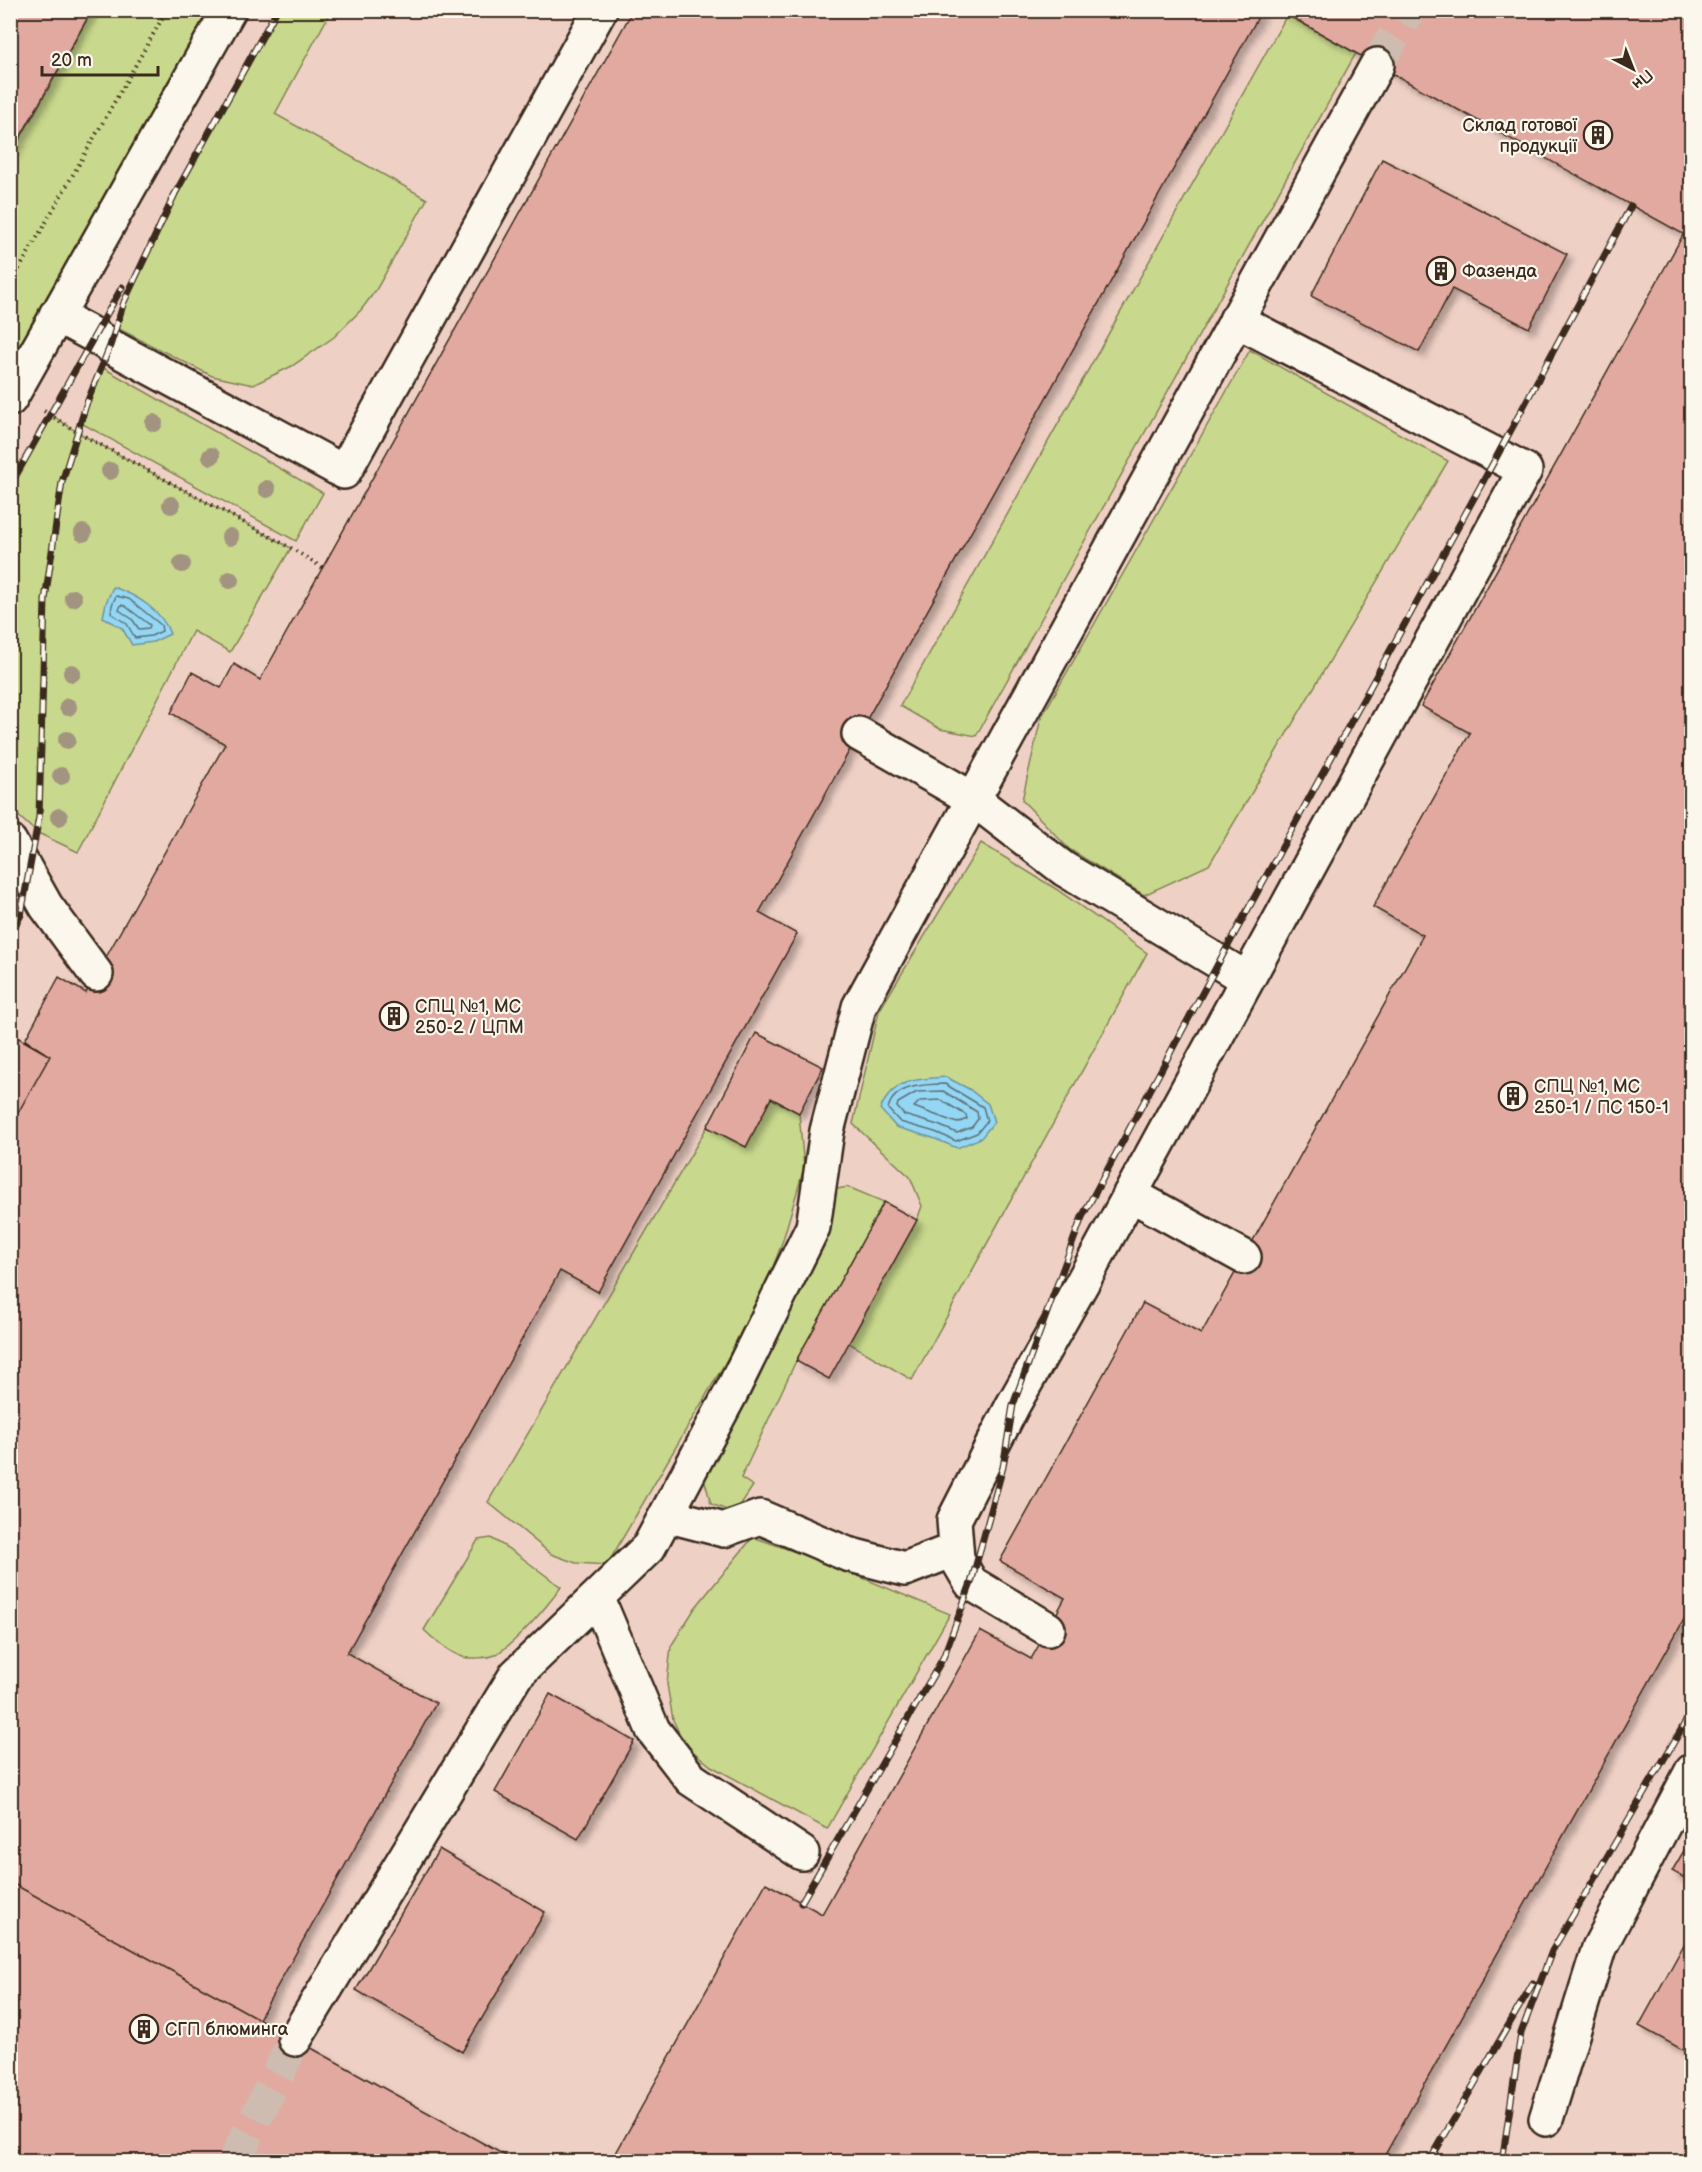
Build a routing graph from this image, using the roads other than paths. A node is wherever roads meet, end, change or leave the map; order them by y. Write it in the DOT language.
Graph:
graph roads {
  1 [pos="229,10"];
  2 [pos="600,10"];
  3 [pos="1377,65"];
  4 [pos="56,315"];
  5 [pos="1236,320"];
  6 [pos="12,396"];
  7 [pos="859,734"];
  8 [pos="973,799"];
  9 [pos="10,842"];
  10 [pos="96,974"];
  11 [pos="1247,979"];
  12 [pos="1131,1194"];
  13 [pos="1244,1257"];
  14 [pos="666,1515"];
  15 [pos="956,1550"];
  16 [pos="597,1596"];
  17 [pos="1048,1629"];
  18 [pos="1692,1771"];
  19 [pos="802,1853"];
  20 [pos="295,2039"];
  21 [pos="1546,2119"];
  1 -- 4 [label="lane"];
  2 -- 4 [label="lane"];
  3 -- 5 [label="lane"];
  4 -- 6 [label="lane"];
  5 -- 8 [label="lane"];
  5 -- 11 [label="lane"];
  7 -- 8 [label="lane"];
  8 -- 11 [label="lane"];
  8 -- 14 [label="lane"];
  9 -- 10 [label="lane"];
  11 -- 12 [label="lane"];
  12 -- 13 [label="lane"];
  12 -- 15 [label="lane"];
  14 -- 15 [label="lane"];
  14 -- 16 [label="lane"];
  15 -- 17 [label="lane"];
  16 -- 19 [label="lane"];
  16 -- 20 [label="lane"];
  18 -- 21 [label="lane"];
}
